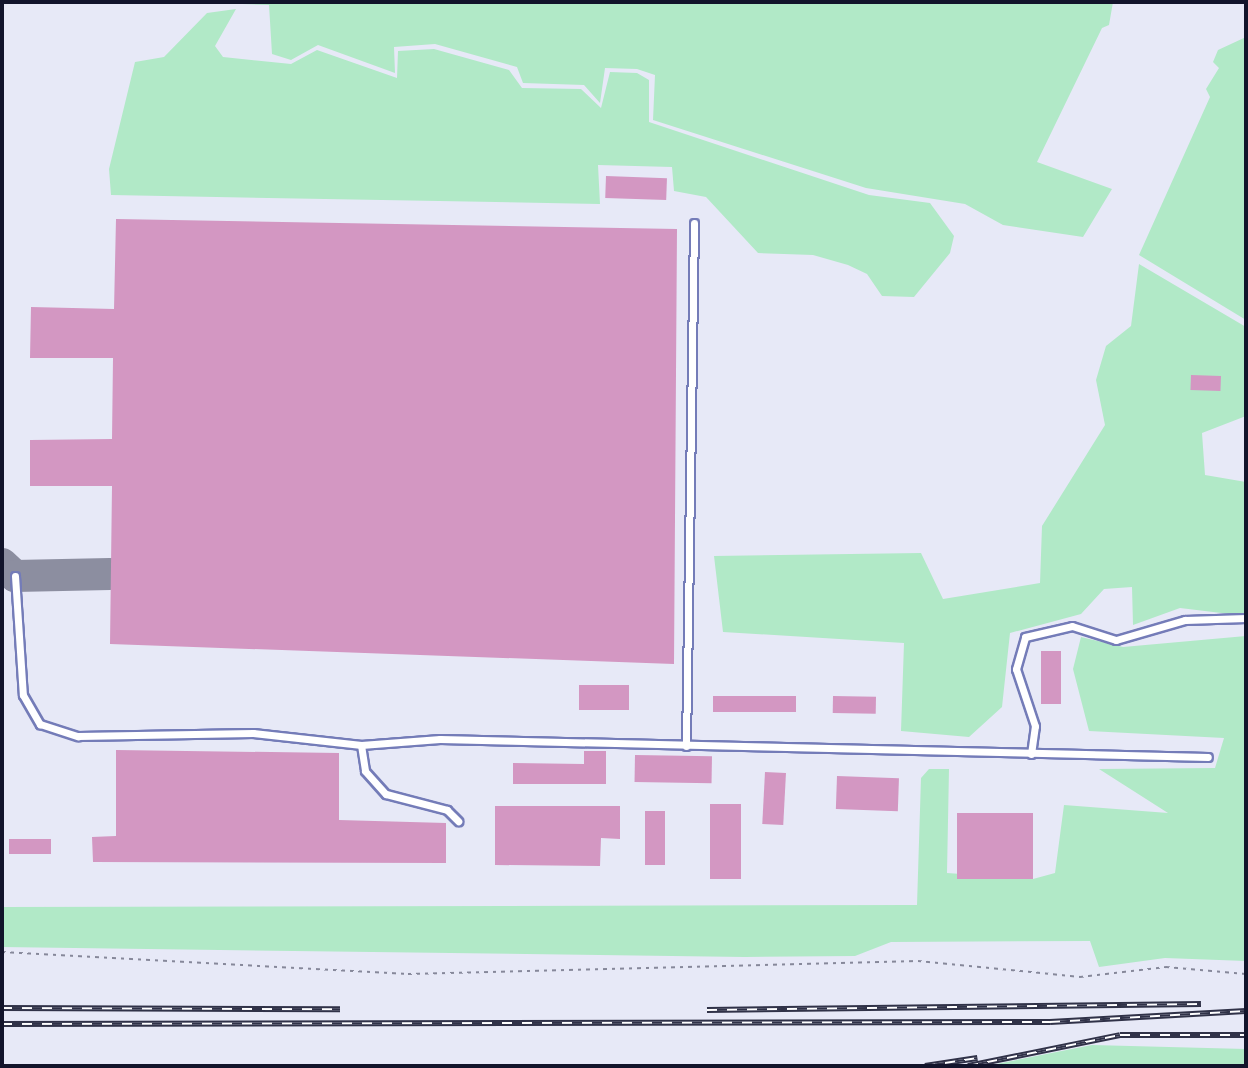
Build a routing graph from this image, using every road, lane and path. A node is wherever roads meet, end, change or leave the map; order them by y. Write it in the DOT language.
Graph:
graph roads {
  1 [pos="695,223"];
  2 [pos="15,576"];
  3 [pos="1246,618"];
  4 [pos="360,744"];
  5 [pos="686,747"];
  6 [pos="1031,754"];
  7 [pos="1208,757"];
  8 [pos="458,821"];
  9 [pos="2,952"];
  10 [pos="1246,974"];
  1 -- 5 [label="lane"];
  2 -- 4 [label="lane"];
  3 -- 6 [label="lane"];
  4 -- 5 [label="lane"];
  4 -- 8 [label="lane"];
  5 -- 6 [label="lane"];
  6 -- 7 [label="lane"];
  9 -- 10 [label="path"];
}
